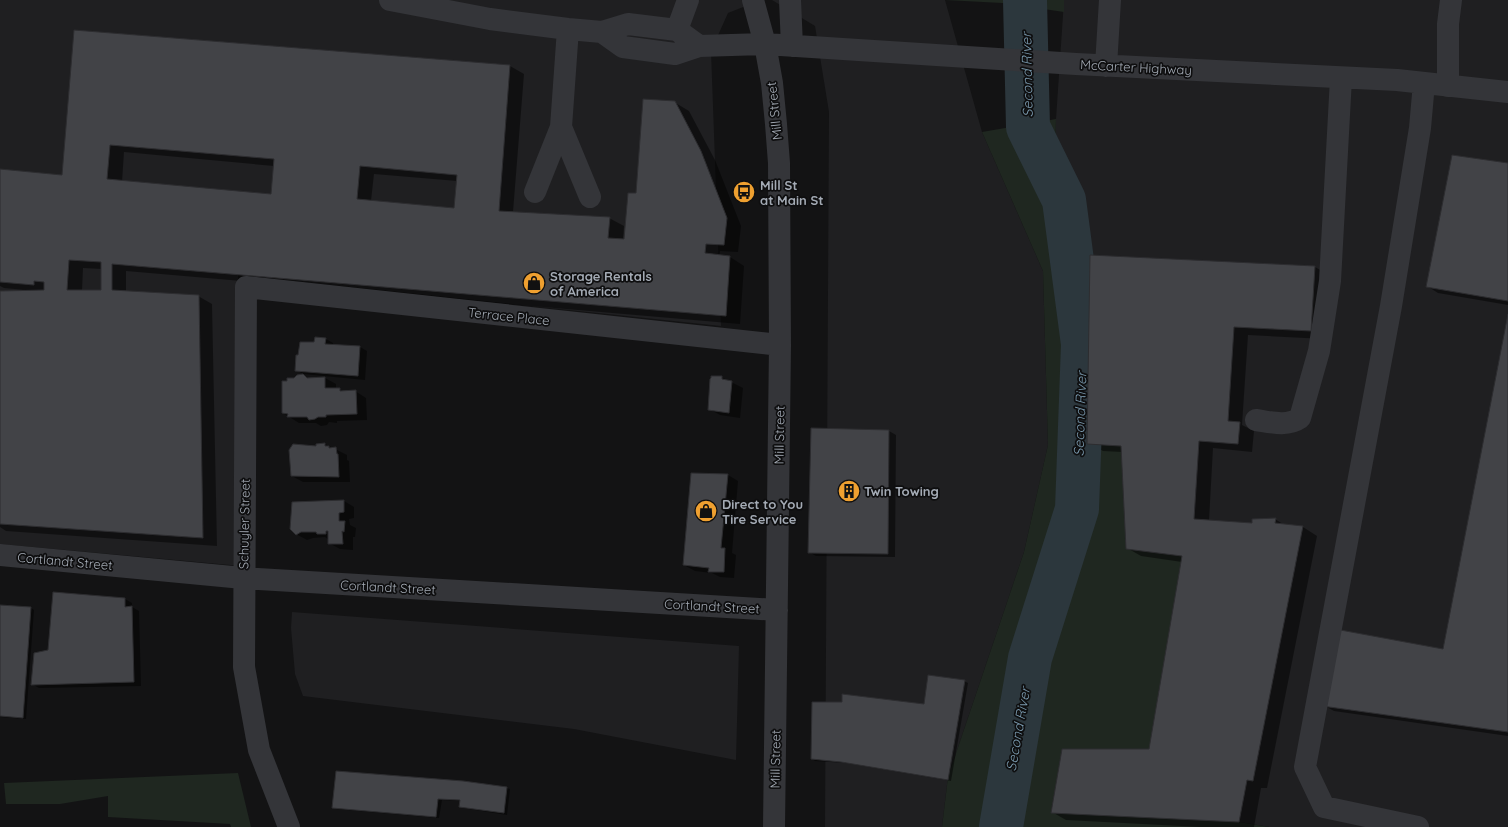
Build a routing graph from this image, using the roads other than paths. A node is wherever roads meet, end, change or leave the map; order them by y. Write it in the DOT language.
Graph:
graph roads {
  1 [pos="390,0"];
  2 [pos="688,0"];
  3 [pos="753,0"];
  4 [pos="790,0"];
  5 [pos="1110,0"];
  6 [pos="1451,0"];
  7 [pos="568,29"];
  8 [pos="677,30"];
  9 [pos="602,32"];
  10 [pos="765,44"];
  11 [pos="699,46"];
  12 [pos="792,46"];
  13 [pos="1106,66"];
  14 [pos="1341,78"];
  15 [pos="1424,83"];
  16 [pos="1448,86"];
  17 [pos="1508,92"];
  18 [pos="561,127"];
  19 [pos="535,192"];
  20 [pos="590,197"];
  21 [pos="246,296"];
  22 [pos="780,345"];
  23 [pos="1256,420"];
  24 [pos="0,555"];
  25 [pos="243,578"];
  26 [pos="777,610"];
  27 [pos="289,827"];
  28 [pos="774,827"];
  29 [pos="1418,827"];
  1 -- 7 [label="street"];
  2 -- 8 [label="street"];
  3 -- 10 [label="street, Mill Street"];
  4 -- 12 [label="street"];
  5 -- 13 [label="street"];
  6 -- 16 [label="street"];
  7 -- 9 [label="street"];
  7 -- 18 [label="street"];
  8 -- 9 [label="street"];
  8 -- 11 [label="street"];
  9 -- 11 [label="street, McCarter Highway"];
  10 -- 11 [label="street, McCarter Highway"];
  10 -- 12 [label="street, McCarter Highway"];
  10 -- 22 [label="street, Mill Street"];
  12 -- 13 [label="street, McCarter Highway"];
  13 -- 14 [label="street, McCarter Highway"];
  14 -- 15 [label="street, McCarter Highway"];
  14 -- 23 [label="street"];
  15 -- 16 [label="street, McCarter Highway"];
  15 -- 29 [label="street"];
  16 -- 17 [label="street, McCarter Highway"];
  18 -- 19 [label="street"];
  18 -- 20 [label="street"];
  21 -- 22 [label="street, Terrace Place"];
  21 -- 25 [label="street, Schuyler Street"];
  22 -- 26 [label="street, Mill Street"];
  24 -- 25 [label="street, Cortlandt Street"];
  25 -- 26 [label="street, Cortlandt Street"];
  25 -- 27 [label="street, Schuyler Street"];
  26 -- 28 [label="street, Mill Street"];
}
